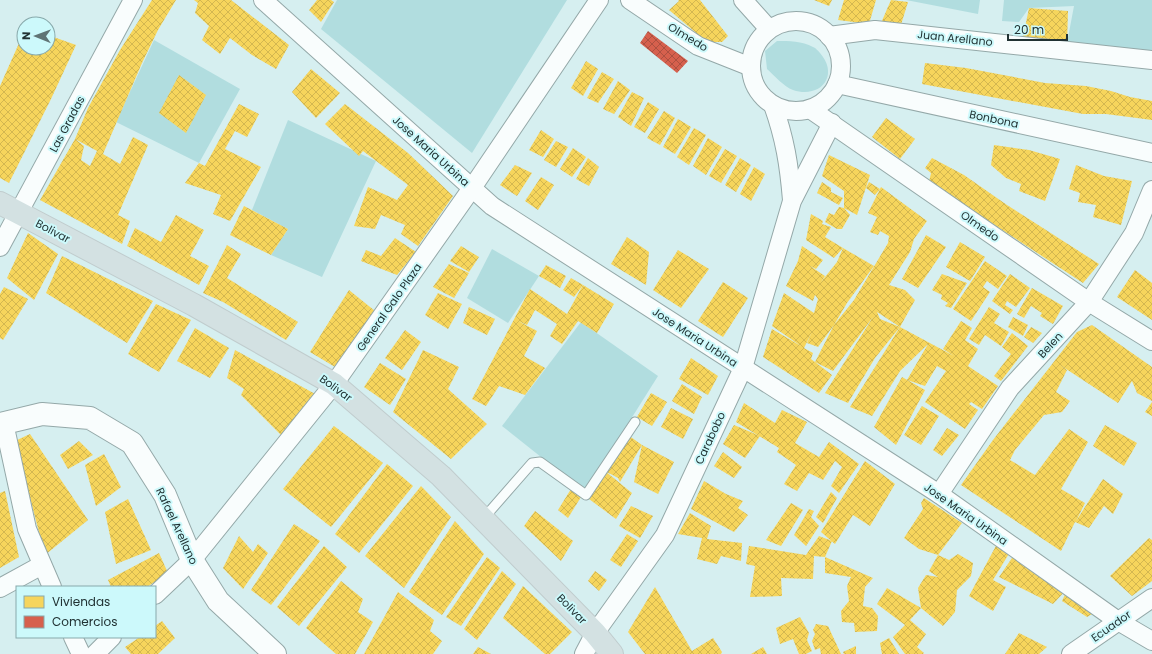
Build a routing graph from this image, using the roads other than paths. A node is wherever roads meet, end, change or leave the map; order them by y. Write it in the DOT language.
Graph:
graph roads {
  1 [pos="133,0"];
  2 [pos="264,0"];
  3 [pos="599,0"];
  4 [pos="630,0"];
  5 [pos="743,0"];
  6 [pos="769,29"];
  7 [pos="829,36"];
  8 [pos="1152,60"];
  9 [pos="751,67"];
  10 [pos="837,84"];
  11 [pos="773,105"];
  12 [pos="810,108"];
  13 [pos="832,123"];
  14 [pos="1152,153"];
  15 [pos="472,188"];
  16 [pos="1151,194"];
  17 [pos="792,201"];
  18 [pos="0,203"];
  19 [pos="19,213"];
  20 [pos="0,247"];
  21 [pos="1089,302"];
  22 [pos="1152,341"];
  23 [pos="743,368"];
  24 [pos="334,384"];
  25 [pos="636,422"];
  26 [pos="2,424"];
  27 [pos="939,494"];
  28 [pos="483,519"];
  29 [pos="192,560"];
  30 [pos="42,565"];
  31 [pos="52,586"];
  32 [pos="0,588"];
  33 [pos="156,594"];
  34 [pos="1152,598"];
  35 [pos="1118,621"];
  36 [pos="595,633"];
  37 [pos="73,638"];
  38 [pos="111,638"];
  39 [pos="1152,641"];
  40 [pos="81,654"];
  41 [pos="94,654"];
  42 [pos="275,654"];
  43 [pos="584,654"];
  44 [pos="612,654"];
  45 [pos="1071,654"];
  1 -- 19 [label="street, Las Gradas"];
  2 -- 15 [label="street, Jose Maria Urbina"];
  3 -- 15 [label="street, General Galo Plaza"];
  4 -- 9 [label="street, Olmedo"];
  5 -- 6 [label="street"];
  6 -- 7 [label="street"];
  6 -- 9 [label="street"];
  7 -- 8 [label="street, Juan Arellano"];
  7 -- 10 [label="street"];
  9 -- 11 [label="street"];
  10 -- 12 [label="street"];
  10 -- 14 [label="street, Bonbona"];
  11 -- 12 [label="street"];
  11 -- 17 [label="street, Carabobo"];
  12 -- 13 [label="street, Olmedo"];
  13 -- 17 [label="street, Carabobo"];
  13 -- 21 [label="street, Olmedo"];
  15 -- 23 [label="street, Jose Maria Urbina"];
  15 -- 24 [label="street, General Galo Plaza"];
  16 -- 21 [label="street, Belen"];
  17 -- 23 [label="street, Carabobo"];
  18 -- 19 [label="main road, Bolivar"];
  19 -- 20 [label="street, Las Gradas"];
  19 -- 24 [label="main road, Bolivar"];
  21 -- 22 [label="street, Olmedo"];
  21 -- 27 [label="street, Belen"];
  23 -- 27 [label="street, Jose Maria Urbina"];
  23 -- 36 [label="street, Carabobo"];
  24 -- 28 [label="main road, Bolivar"];
  24 -- 29 [label="street, General Galo Plaza"];
  25 -- 28 [label="lane"];
  26 -- 29 [label="main road, Rafael Arellano"];
  26 -- 30 [label="street"];
  27 -- 35 [label="street, Jose Maria Urbina"];
  28 -- 36 [label="main road, Bolivar"];
  29 -- 33 [label="street, General Galo Plaza"];
  29 -- 42 [label="main road, Rafael Arellano"];
  30 -- 31 [label="street"];
  30 -- 32 [label="street"];
  34 -- 35 [label="street, Ecuador"];
  35 -- 39 [label="street, Jose Maria Urbina"];
  35 -- 45 [label="street, Ecuador"];
  36 -- 43 [label="street, Carabobo"];
  36 -- 44 [label="main road, Bolivar"];
  37 -- 40 [label="street"];
  38 -- 41 [label="street"];
}
